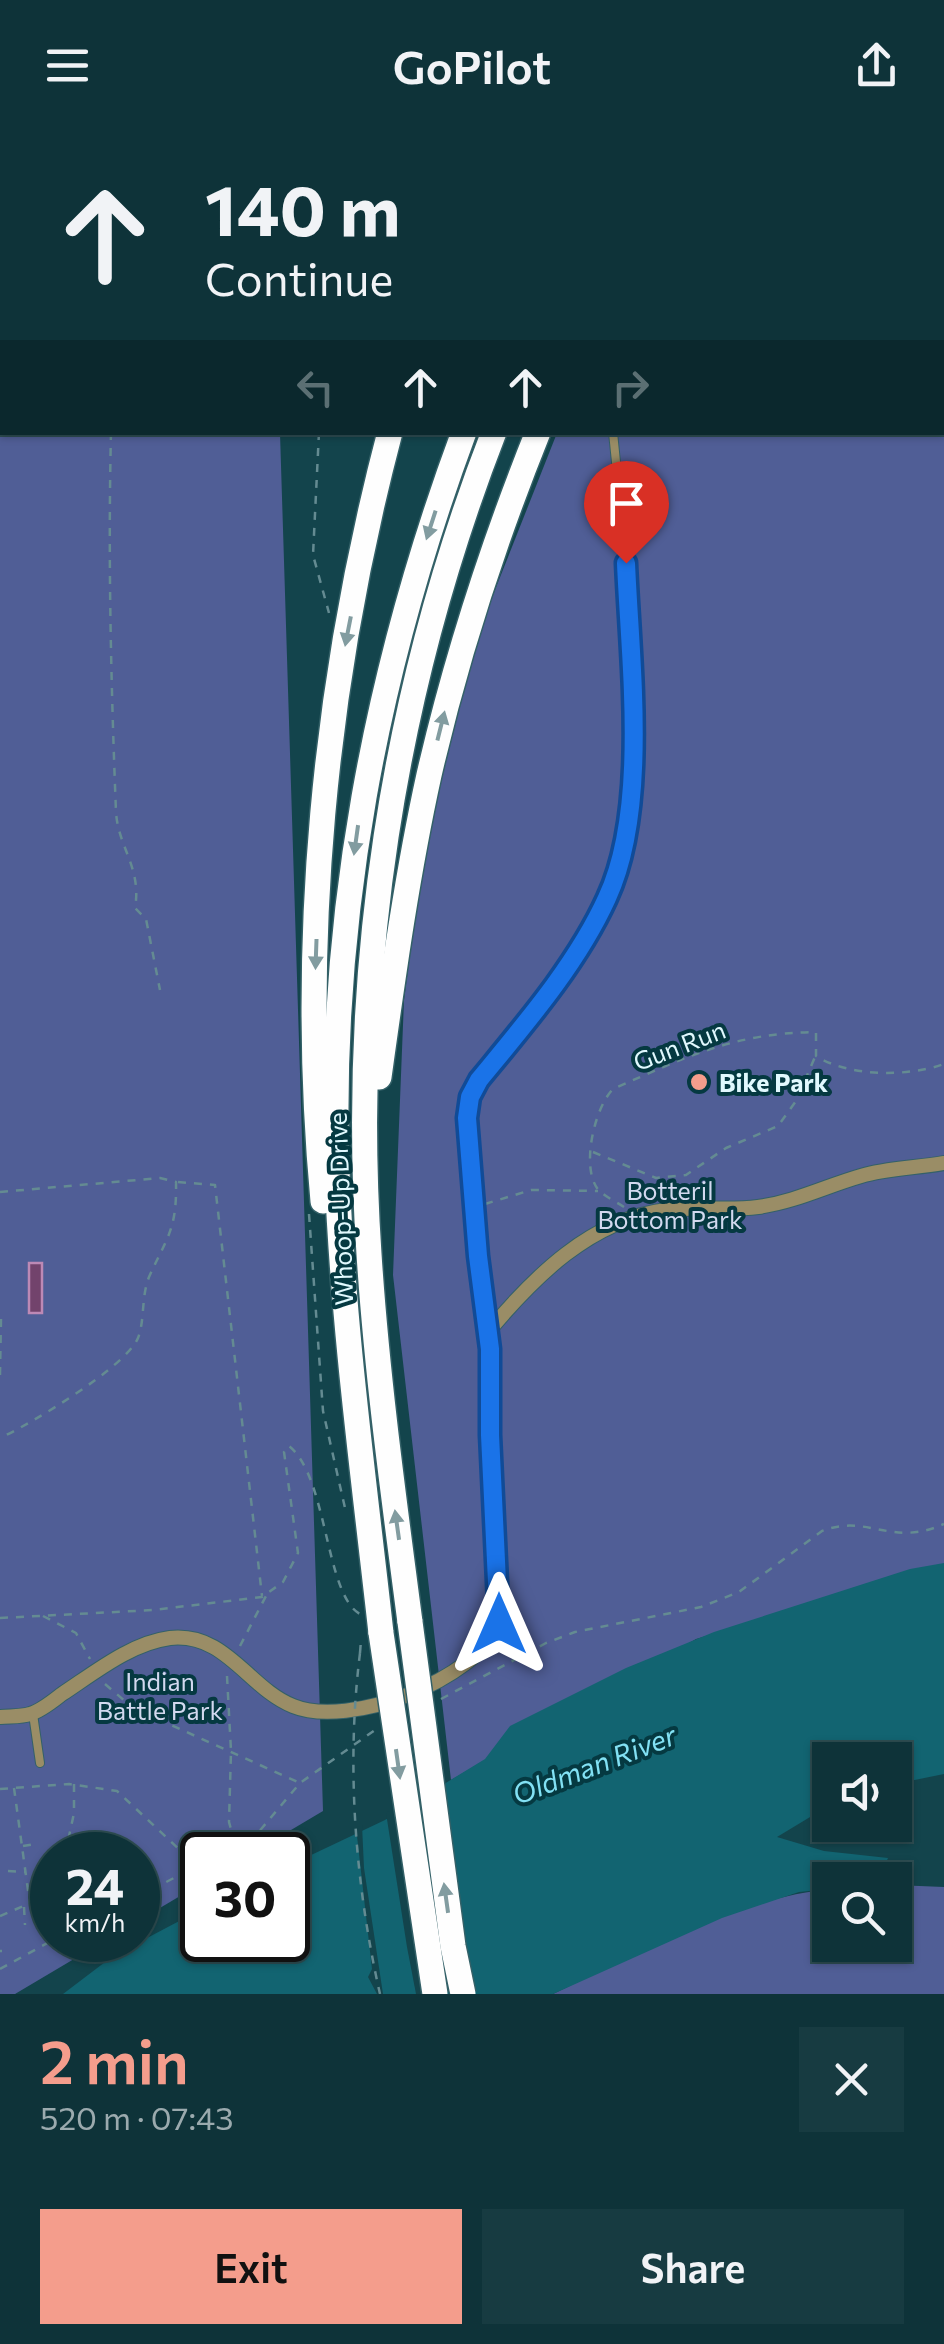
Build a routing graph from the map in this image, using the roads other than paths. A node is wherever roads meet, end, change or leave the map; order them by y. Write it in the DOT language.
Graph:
graph roads {
  1 [pos="389,435"];
  2 [pos="463,435"];
  3 [pos="493,435"];
  4 [pos="537,435"];
  5 [pos="614,435"];
  6 [pos="944,1163"];
  7 [pos="366,1166"];
  8 [pos="488,1333"];
  9 [pos="371,1624"];
  10 [pos="33,1714"];
  11 [pos="0,1718"];
  12 [pos="40,1763"];
  13 [pos="435,1994"];
  14 [pos="463,1994"];
  1 -- 9 [label="highway, one-way"];
  2 -- 9 [label="highway, Whoop-Up Drive, one-way"];
  3 -- 7 [label="highway, Whoop-Up Drive"];
  7 -- 4 [label="highway, one-way"];
  5 -- 8 [label="lane"];
  6 -- 8 [label="street"];
  14 -- 7 [label="highway, Whoop-Up Drive, one-way, bridge"];
  8 -- 10 [label="street"];
  9 -- 13 [label="highway, Whoop-Up Drive, one-way, bridge"];
  10 -- 11 [label="street"];
  10 -- 12 [label="lane"];
}
